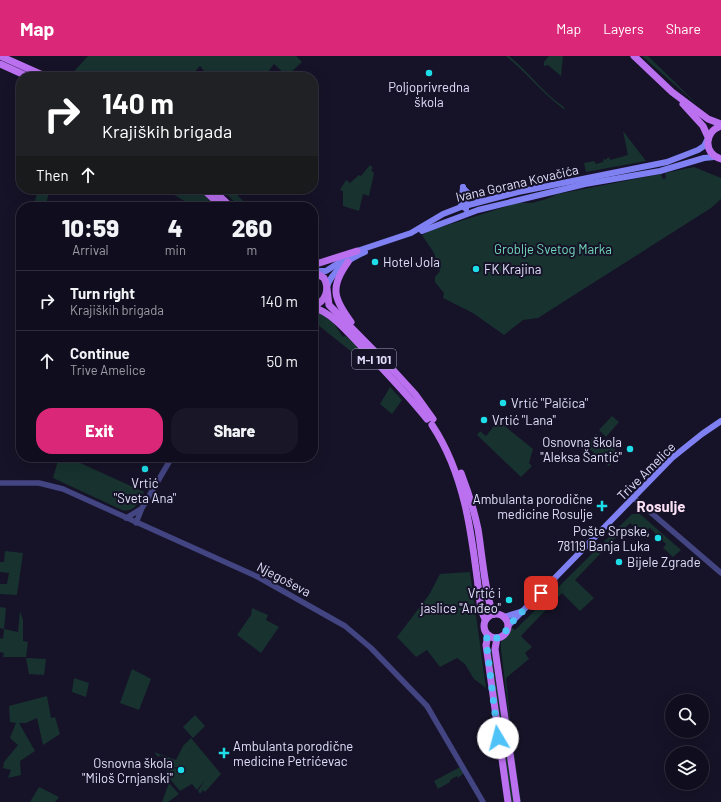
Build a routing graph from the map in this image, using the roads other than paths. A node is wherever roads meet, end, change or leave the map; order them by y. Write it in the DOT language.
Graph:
graph roads {
  1 [pos="0,56"];
  2 [pos="634,56"];
  3 [pos="0,64"];
  4 [pos="18,72"];
  5 [pos="36,72"];
  6 [pos="672,92"];
  7 [pos="721,125"];
  8 [pos="708,139"];
  9 [pos="718,158"];
  10 [pos="208,194"];
  11 [pos="217,194"];
  12 [pos="484,200"];
  13 [pos="217,202"];
  14 [pos="226,202"];
  15 [pos="464,206"];
  16 [pos="465,214"];
  17 [pos="357,251"];
  18 [pos="348,262"];
  19 [pos="318,263"];
  20 [pos="318,271"];
  21 [pos="318,274"];
  22 [pos="327,288"];
  23 [pos="318,303"];
  24 [pos="318,308"];
  25 [pos="359,333"];
  26 [pos="721,421"];
  27 [pos="432,422"];
  28 [pos="169,462"];
  29 [pos="0,483"];
  30 [pos="634,498"];
  31 [pos="142,508"];
  32 [pos="126,518"];
  33 [pos="136,523"];
  34 [pos="721,573"];
  35 [pos="523,611"];
  36 [pos="494,614"];
  37 [pos="504,617"];
  38 [pos="485,619"];
  39 [pos="508,626"];
  40 [pos="488,635"];
  41 [pos="497,638"];
  42 [pos="483,802"];
  43 [pos="508,802"];
  44 [pos="517,802"];
  1 -- 5 [label="main road"];
  2 -- 6 [label="main road"];
  3 -- 4 [label="main road"];
  6 -- 7 [label="main road"];
  6 -- 8 [label="main road"];
  7 -- 8 [label="main road"];
  8 -- 9 [label="main road"];
  8 -- 12 [label="main road, Ivana Gorana Kovačića"];
  9 -- 16 [label="main road, Ivana Gorana Kovačića"];
  10 -- 13 [label="main road"];
  11 -- 14 [label="main road"];
  12 -- 15 [label="main road, Ivana Gorana Kovačića"];
  12 -- 15 [label="main road"];
  15 -- 16 [label="main road"];
  15 -- 17 [label="main road, Ivana Gorana Kovačića"];
  16 -- 18 [label="main road, Ivana Gorana Kovačića"];
  17 -- 19 [label="main road"];
  17 -- 20 [label="main road, Ivana Gorana Kovačića"];
  18 -- 22 [label="main road, Ivana Gorana Kovačića"];
  18 -- 25 [label="main road"];
  21 -- 22 [label="main road, M-I 101"];
  22 -- 23 [label="main road, M-I 101"];
  22 -- 25 [label="main road, M-I 101"];
  24 -- 27 [label="main road, M-I 101"];
  25 -- 27 [label="main road, M-I 101"];
  26 -- 30 [label="main road, Trive Amelice"];
  27 -- 36 [label="main road, M-I 101"];
  27 -- 38 [label="main road, M-I 101"];
  28 -- 31 [label="street"];
  29 -- 32 [label="street, Njegoševa"];
  30 -- 34 [label="street"];
  30 -- 35 [label="main road, Trive Amelice"];
  31 -- 32 [label="street"];
  31 -- 33 [label="street"];
  32 -- 33 [label="street, Njegoševa"];
  33 -- 42 [label="street, Njegoševa"];
  35 -- 37 [label="main road, Trive Amelice"];
  35 -- 39 [label="main road, Trive Amelice"];
  36 -- 37 [label="main road"];
  36 -- 38 [label="main road"];
  37 -- 39 [label="main road"];
  38 -- 40 [label="main road, M-I 101"];
  39 -- 41 [label="main road"];
  40 -- 41 [label="main road"];
  40 -- 43 [label="main road, M-I 101"];
  41 -- 44 [label="main road"];
}
